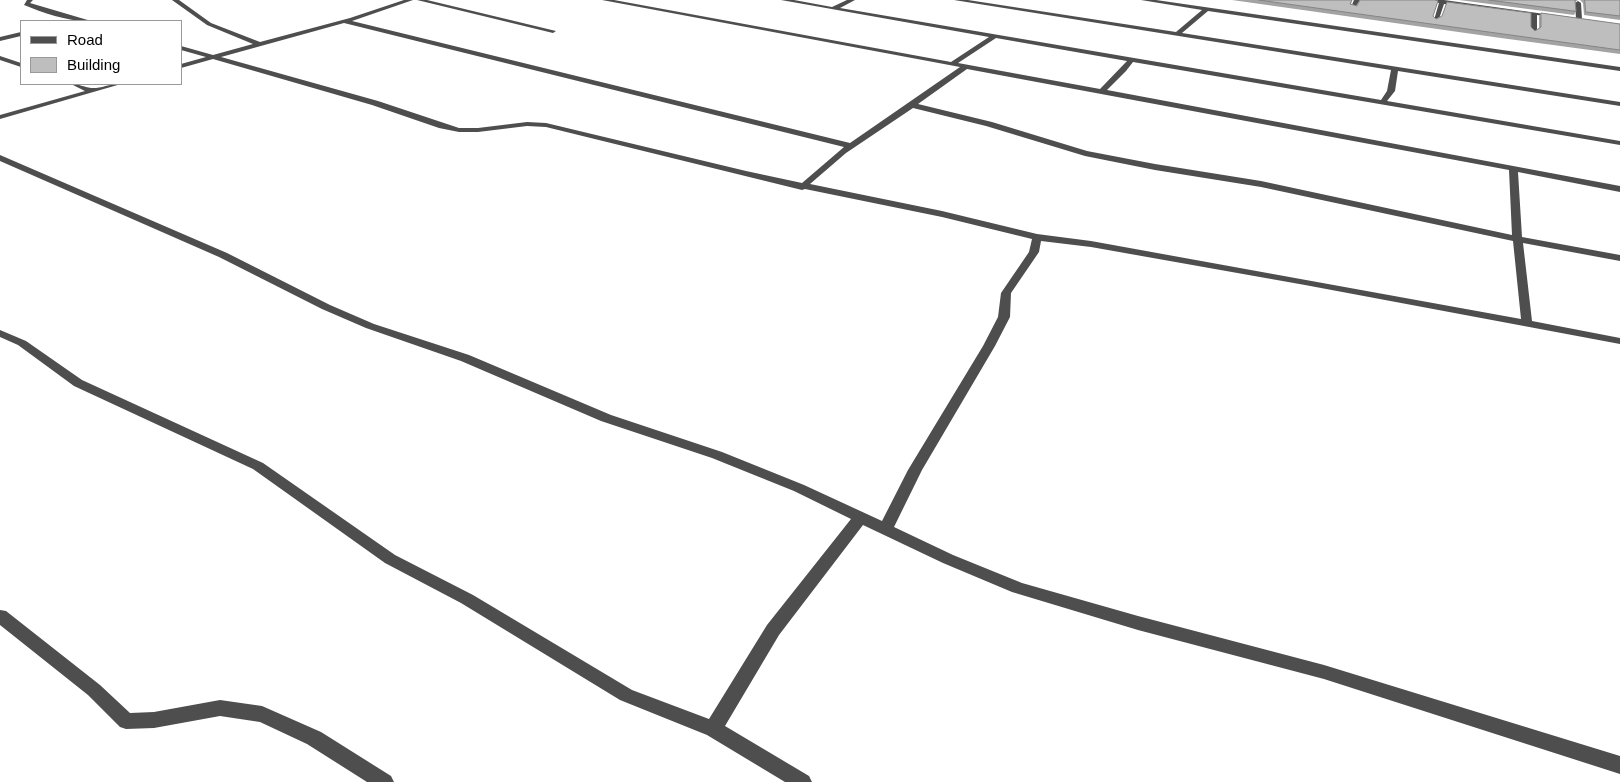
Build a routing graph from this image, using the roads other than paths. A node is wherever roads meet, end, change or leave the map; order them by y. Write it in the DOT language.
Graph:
graph roads {
  1 [pos="30,0"];
  2 [pos="175,0"];
  3 [pos="410,0"];
  4 [pos="420,0"];
  5 [pos="605,0"];
  6 [pos="784,0"];
  7 [pos="852,0"];
  8 [pos="957,0"];
  9 [pos="1144,0"];
  10 [pos="1357,0"];
  11 [pos="1430,0"];
  12 [pos="1442,2"];
  13 [pos="1483,3"];
  14 [pos="1578,3"];
  15 [pos="1354,7"];
  16 [pos="834,8"];
  17 [pos="1206,10"];
  18 [pos="1534,13"];
  19 [pos="1561,17"];
  20 [pos="1570,18"];
  21 [pos="80,19"];
  22 [pos="1436,19"];
  23 [pos="1579,19"];
  24 [pos="76,20"];
  25 [pos="84,20"];
  26 [pos="1587,20"];
  27 [pos="344,21"];
  28 [pos="553,31"];
  29 [pos="1534,32"];
  30 [pos="20,34"];
  31 [pos="1178,34"];
  32 [pos="994,37"];
  33 [pos="0,39"];
  34 [pos="258,44"];
  35 [pos="182,48"];
  36 [pos="215,56"];
  37 [pos="0,58"];
  38 [pos="1131,60"];
  39 [pos="953,63"];
  40 [pos="20,65"];
  41 [pos="182,66"];
  42 [pos="966,66"];
  43 [pos="1395,68"];
  44 [pos="1620,69"];
  45 [pos="77,85"];
  46 [pos="113,85"];
  47 [pos="92,90"];
  48 [pos="1102,92"];
  49 [pos="1382,103"];
  50 [pos="1620,104"];
  51 [pos="912,105"];
  52 [pos="0,117"];
  53 [pos="1620,143"];
  54 [pos="852,146"];
  55 [pos="0,158"];
  56 [pos="1513,168"];
  57 [pos="802,186"];
  58 [pos="1620,189"];
  59 [pos="1037,237"];
  60 [pos="1518,239"];
  61 [pos="1620,258"];
  62 [pos="1527,323"];
  63 [pos="0,333"];
  64 [pos="1620,341"];
  65 [pos="861,518"];
  66 [pos="885,529"];
  67 [pos="0,616"];
  68 [pos="713,729"];
  69 [pos="1620,766"];
  70 [pos="384,782"];
  71 [pos="802,782"];
  1 -- 21 [label="street"];
  2 -- 34 [label="street"];
  3 -- 27 [label="street"];
  4 -- 28 [label="street"];
  5 -- 39 [label="street"];
  6 -- 16 [label="street"];
  7 -- 16 [label="street"];
  8 -- 31 [label="street"];
  9 -- 17 [label="street"];
  10 -- 15 [label="street"];
  11 -- 12 [label="street"];
  12 -- 13 [label="street"];
  12 -- 22 [label="street"];
  13 -- 18 [label="street"];
  14 -- 23 [label="street"];
  16 -- 32 [label="street"];
  17 -- 31 [label="street"];
  17 -- 44 [label="street"];
  18 -- 19 [label="street"];
  18 -- 29 [label="street"];
  20 -- 23 [label="street"];
  21 -- 24 [label="street"];
  21 -- 25 [label="street"];
  23 -- 26 [label="street"];
  27 -- 34 [label="street"];
  27 -- 54 [label="street"];
  30 -- 33 [label="street"];
  31 -- 43 [label="street"];
  32 -- 38 [label="street"];
  32 -- 39 [label="street"];
  34 -- 36 [label="street"];
  35 -- 36 [label="street"];
  36 -- 41 [label="street"];
  36 -- 57 [label="street"];
  37 -- 40 [label="street"];
  38 -- 48 [label="street"];
  38 -- 49 [label="street"];
  39 -- 42 [label="street"];
  42 -- 48 [label="street"];
  42 -- 51 [label="street"];
  43 -- 49 [label="street"];
  43 -- 50 [label="street"];
  45 -- 47 [label="street"];
  46 -- 47 [label="street"];
  47 -- 52 [label="street"];
  48 -- 56 [label="street"];
  49 -- 53 [label="street"];
  51 -- 54 [label="street"];
  51 -- 60 [label="street"];
  54 -- 57 [label="street"];
  55 -- 65 [label="street"];
  56 -- 58 [label="street"];
  56 -- 60 [label="street"];
  57 -- 59 [label="street"];
  59 -- 62 [label="street"];
  59 -- 66 [label="street"];
  60 -- 61 [label="street"];
  60 -- 62 [label="street"];
  62 -- 64 [label="street"];
  63 -- 68 [label="street"];
  65 -- 66 [label="street"];
  65 -- 68 [label="street"];
  66 -- 69 [label="street"];
  67 -- 70 [label="street"];
  68 -- 71 [label="street"];
}
